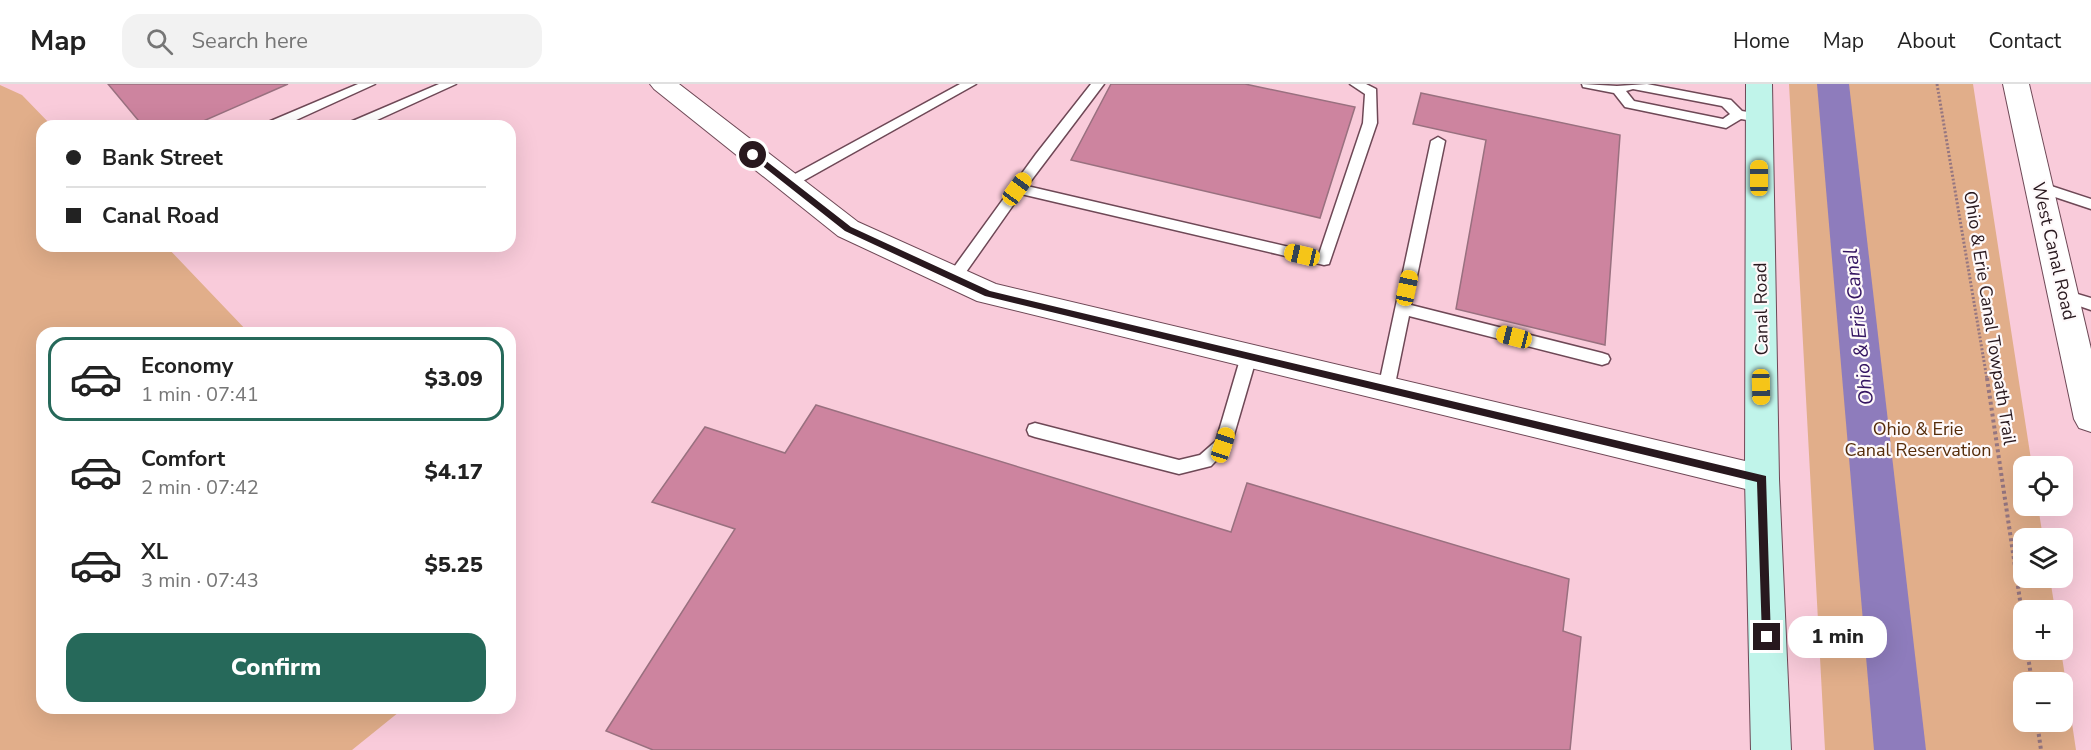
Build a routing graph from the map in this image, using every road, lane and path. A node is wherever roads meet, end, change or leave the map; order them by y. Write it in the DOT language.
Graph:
graph roads {
  1 [pos="369,84"];
  2 [pos="450,84"];
  3 [pos="663,84"];
  4 [pos="970,84"];
  5 [pos="1098,84"];
  6 [pos="1356,84"];
  7 [pos="1588,84"];
  8 [pos="1758,84"];
  9 [pos="1937,84"];
  10 [pos="2016,84"];
  11 [pos="1618,90"];
  12 [pos="1749,116"];
  13 [pos="285,120"];
  14 [pos="367,120"];
  15 [pos="1438,141"];
  16 [pos="789,183"];
  17 [pos="2039,187"];
  18 [pos="1017,189"];
  19 [pos="2091,204"];
  20 [pos="954,278"];
  21 [pos="2064,295"];
  22 [pos="2091,304"];
  23 [pos="1403,309"];
  24 [pos="2083,352"];
  25 [pos="1249,356"];
  26 [pos="1602,359"];
  27 [pos="1386,389"];
  28 [pos="2091,418"];
  29 [pos="1035,430"];
  30 [pos="1762,479"];
  31 [pos="2020,600"];
  32 [pos="2039,732"];
  33 [pos="1771,750"];
  34 [pos="2042,750"];
  1 -- 13 [label="lane"];
  2 -- 14 [label="lane"];
  3 -- 16 [label="street"];
  4 -- 16 [label="lane"];
  5 -- 18 [label="lane"];
  6 -- 18 [label="lane"];
  7 -- 11 [label="lane"];
  8 -- 12 [label="main road, Canal Road"];
  9 -- 31 [label="path, Ohio & Erie Canal Towpath Trail"];
  10 -- 17 [label="street, West Canal Road"];
  11 -- 12 [label="lane"];
  11 -- 12 [label="lane"];
  12 -- 30 [label="main road, Canal Road"];
  15 -- 23 [label="lane"];
  16 -- 20 [label="street"];
  17 -- 19 [label="lane"];
  17 -- 21 [label="street, West Canal Road"];
  18 -- 20 [label="lane"];
  20 -- 25 [label="street"];
  21 -- 22 [label="lane"];
  21 -- 24 [label="street, West Canal Road"];
  23 -- 26 [label="lane"];
  23 -- 27 [label="lane"];
  24 -- 28 [label="street, West Canal Road"];
  25 -- 27 [label="street"];
  25 -- 29 [label="lane"];
  27 -- 30 [label="street"];
  30 -- 33 [label="main road, Canal Road"];
  32 -- 34 [label="path"];
}
